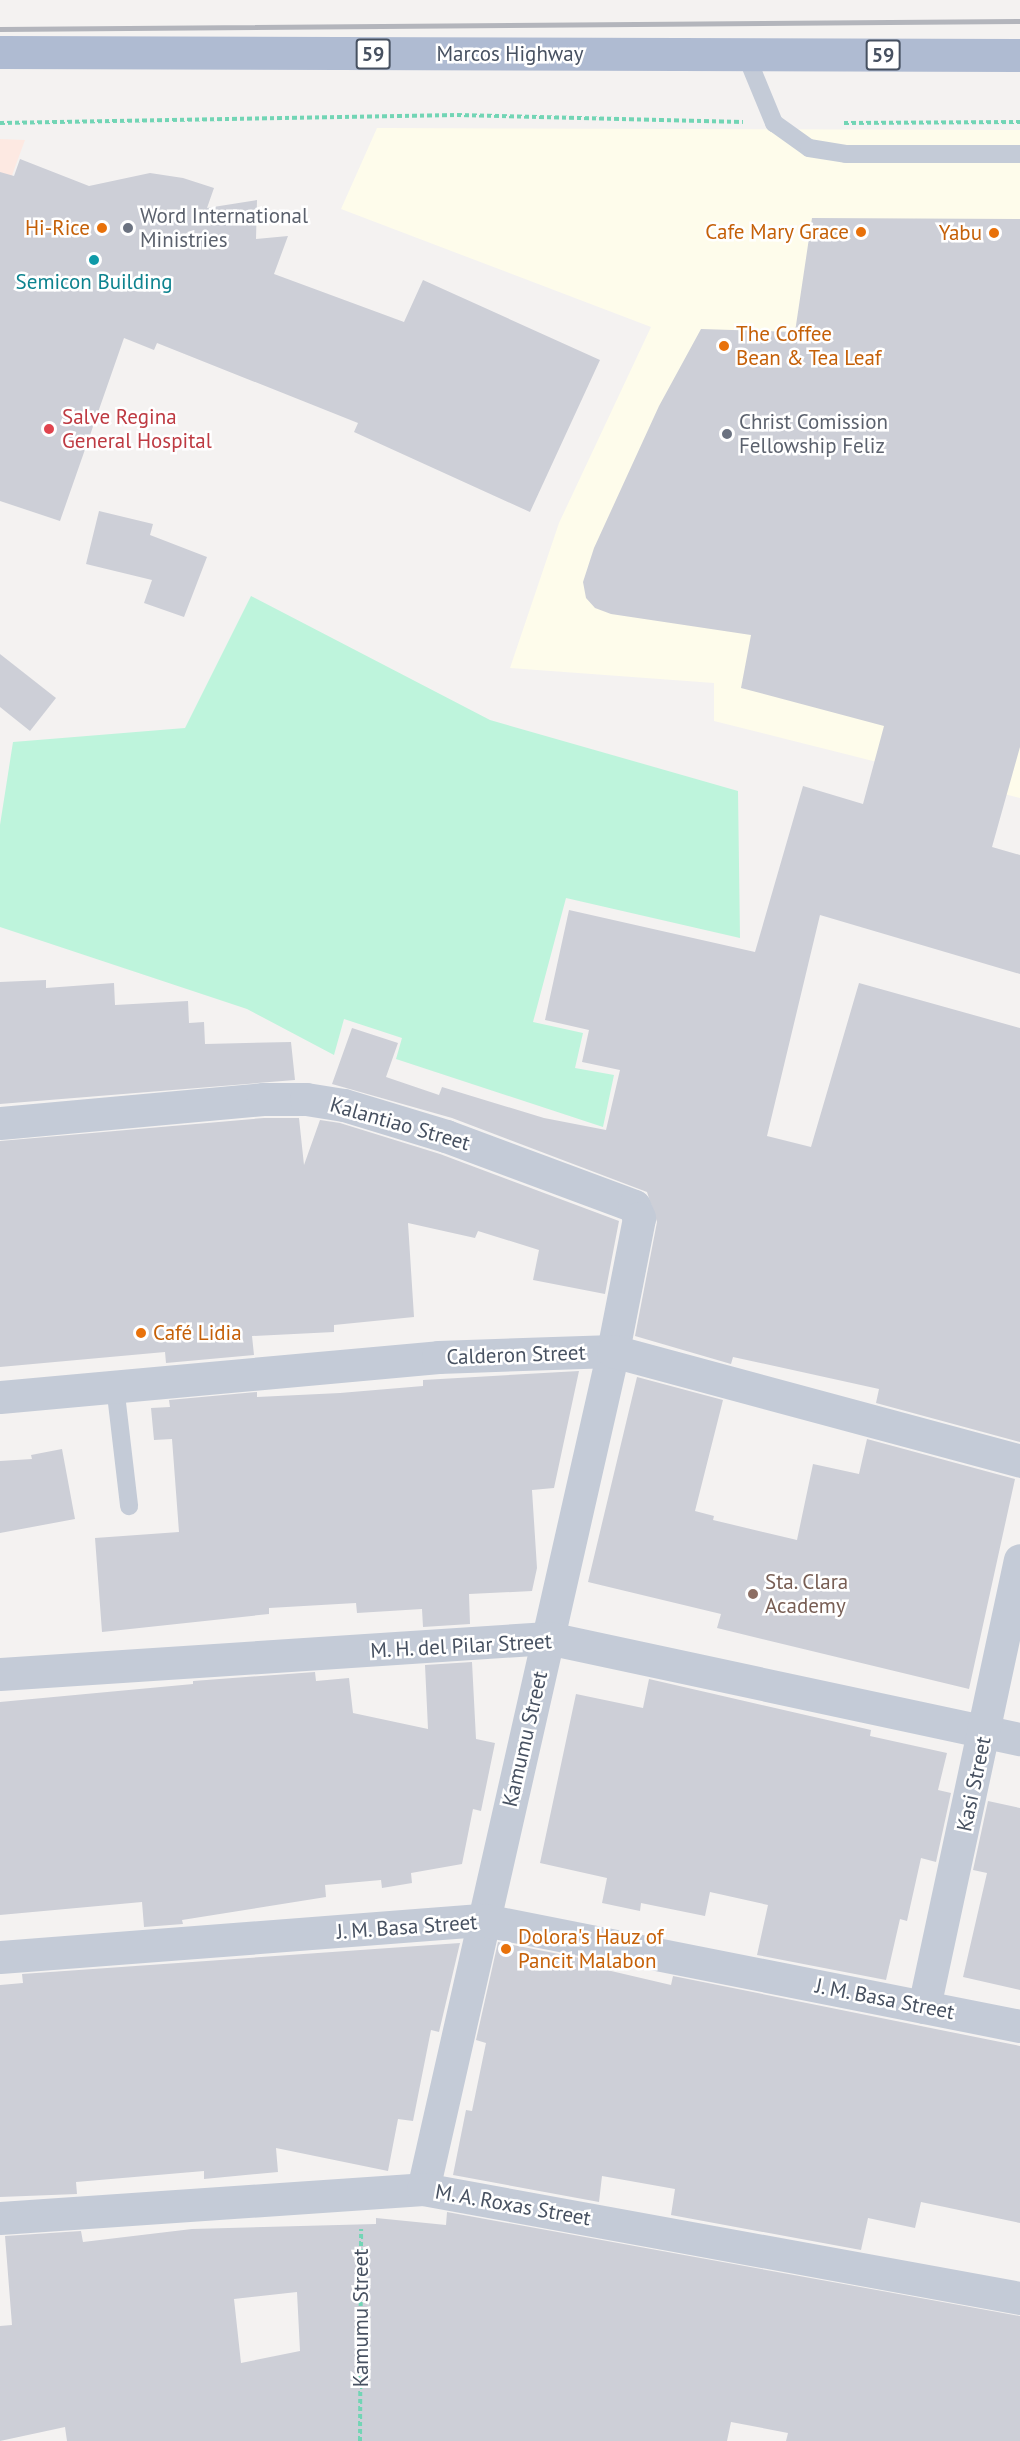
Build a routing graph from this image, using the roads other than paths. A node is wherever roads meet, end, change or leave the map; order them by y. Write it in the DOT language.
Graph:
graph roads {
  1 [pos="0,52"];
  2 [pos="1020,54"];
  3 [pos="746,55"];
  4 [pos="1020,154"];
  5 [pos="0,1123"];
  6 [pos="639,1218"];
  7 [pos="612,1352"];
  8 [pos="115,1386"];
  9 [pos="0,1397"];
  10 [pos="1020,1461"];
  11 [pos="129,1506"];
  12 [pos="1020,1560"];
  13 [pos="548,1638"];
  14 [pos="0,1674"];
  15 [pos="985,1731"];
  16 [pos="1020,1739"];
  17 [pos="484,1920"];
  18 [pos="0,1958"];
  19 [pos="924,2007"];
  20 [pos="1020,2026"];
  21 [pos="423,2189"];
  22 [pos="0,2218"];
  23 [pos="1020,2298"];
  1 -- 3 [label="main road, Marcos Highway / 59"];
  2 -- 3 [label="main road, Marcos Highway / 59"];
  3 -- 4 [label="lane"];
  5 -- 6 [label="street, Kalantiao Street"];
  6 -- 7 [label="street, Kamumu Street"];
  7 -- 8 [label="street, Calderon Street"];
  7 -- 10 [label="street, Calderon Street"];
  7 -- 13 [label="street, Kamumu Street"];
  8 -- 9 [label="street, Calderon Street"];
  8 -- 11 [label="lane"];
  12 -- 15 [label="street, Kasi Street"];
  13 -- 14 [label="street, M. H. del Pilar Street"];
  13 -- 15 [label="street, M. H. del Pilar Street"];
  13 -- 17 [label="street, Kamumu Street"];
  15 -- 16 [label="street, M. H. del Pilar Street"];
  15 -- 19 [label="street, Kasi Street"];
  17 -- 18 [label="street, J. M. Basa Street"];
  17 -- 19 [label="street, J. M. Basa Street"];
  17 -- 21 [label="street, Kamumu Street"];
  19 -- 20 [label="street, J. M. Basa Street"];
  21 -- 22 [label="street, M. A. Roxas Street"];
  21 -- 23 [label="street, M. A. Roxas Street"];
}
